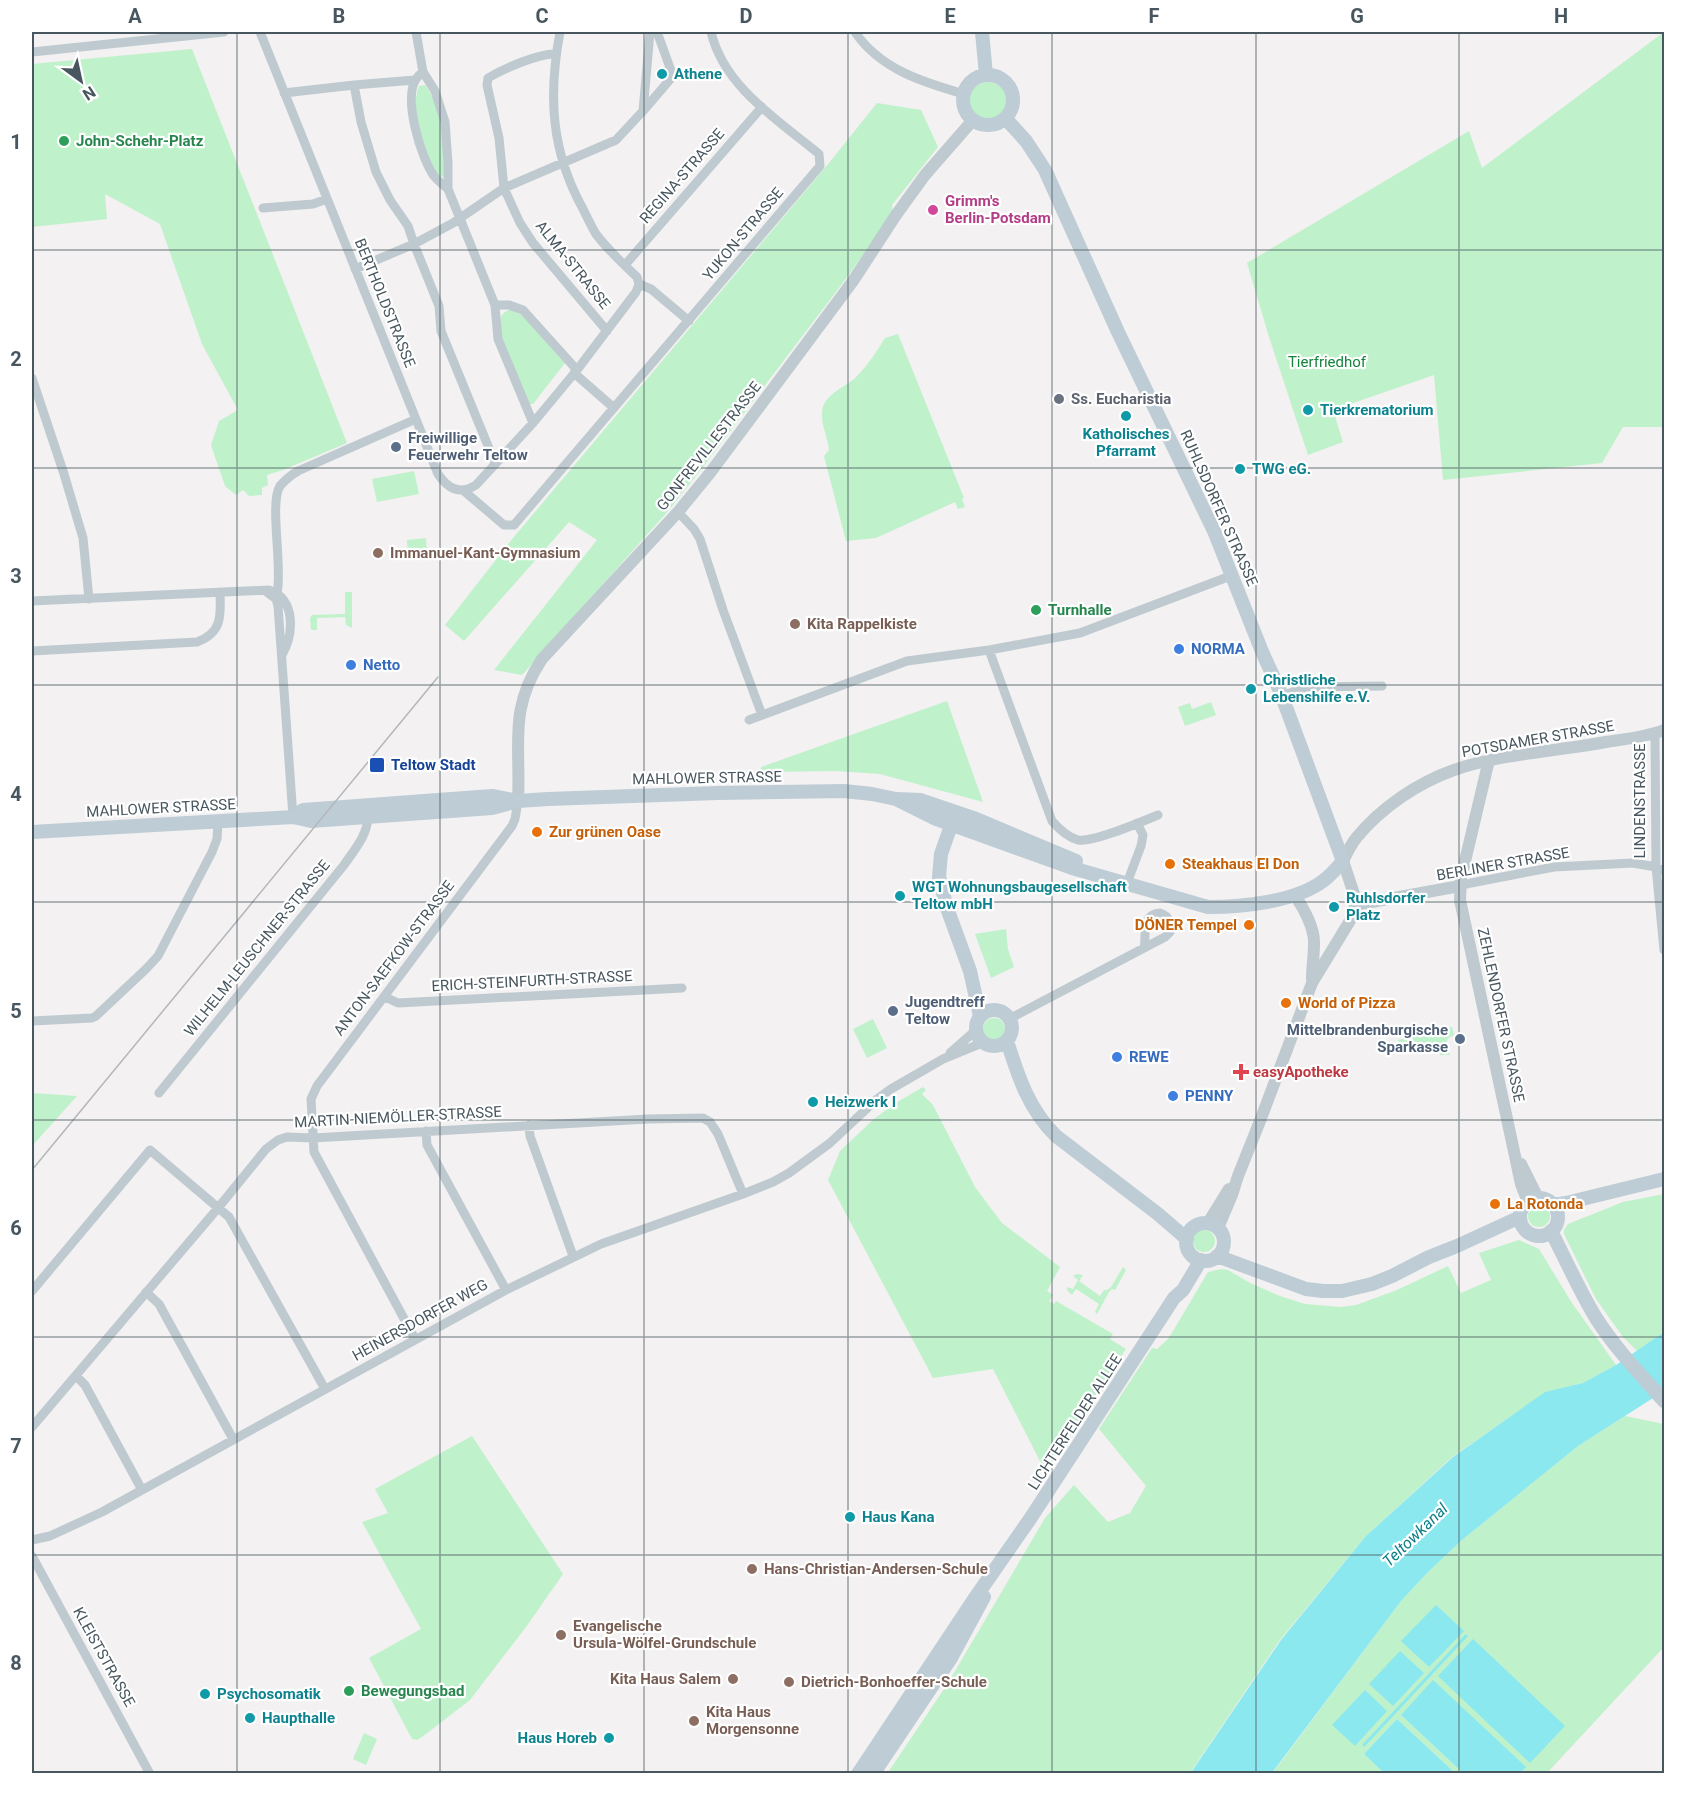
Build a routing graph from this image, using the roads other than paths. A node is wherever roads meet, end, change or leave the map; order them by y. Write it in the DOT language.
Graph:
graph roads {
  1 [pos="224,32"];
  2 [pos="260,32"];
  3 [pos="416,32"];
  4 [pos="560,32"];
  5 [pos="650,32"];
  6 [pos="657,32"];
  7 [pos="711,32"];
  8 [pos="855,32"];
  9 [pos="982,32"];
  10 [pos="140,36"];
  11 [pos="32,52"];
  12 [pos="556,54"];
  13 [pos="423,72"];
  14 [pos="986,75"];
  15 [pos="415,80"];
  16 [pos="354,85"];
  17 [pos="284,93"];
  18 [pos="964,94"];
  19 [pos="762,107"];
  20 [pos="643,111"];
  21 [pos="1006,119"];
  22 [pos="973,120"];
  23 [pos="562,163"];
  24 [pos="504,188"];
  25 [pos="448,189"];
  26 [pos="327,199"];
  27 [pos="263,208"];
  28 [pos="459,218"];
  29 [pos="414,244"];
  30 [pos="625,265"];
  31 [pos="355,269"];
  32 [pos="639,284"];
  33 [pos="495,305"];
  34 [pos="689,321"];
  35 [pos="607,331"];
  36 [pos="575,372"];
  37 [pos="32,378"];
  38 [pos="614,408"];
  39 [pos="416,419"];
  40 [pos="533,423"];
  41 [pos="495,463"];
  42 [pos="464,491"];
  43 [pos="678,512"];
  44 [pos="1233,575"];
  45 [pos="262,591"];
  46 [pos="220,592"];
  47 [pos="277,593"];
  48 [pos="89,599"];
  49 [pos="32,601"];
  50 [pos="989,650"];
  51 [pos="32,651"];
  52 [pos="282,655"];
  53 [pos="1382,686"];
  54 [pos="1282,696"];
  55 [pos="762,715"];
  56 [pos="749,720"];
  57 [pos="1660,732"];
  58 [pos="1490,760"];
  59 [pos="518,801"];
  60 [pos="1158,815"];
  61 [pos="293,817"];
  62 [pos="368,817"];
  63 [pos="954,818"];
  64 [pos="218,821"];
  65 [pos="1137,823"];
  66 [pos="32,832"];
  67 [pos="1343,861"];
  68 [pos="1660,869"];
  69 [pos="1127,883"];
  70 [pos="1460,886"];
  71 [pos="1294,895"];
  72 [pos="1662,898"];
  73 [pos="1355,905"];
  74 [pos="1144,948"];
  75 [pos="1665,950"];
  76 [pos="1312,983"];
  77 [pos="682,988"];
  78 [pos="385,997"];
  79 [pos="986,1013"];
  80 [pos="1010,1019"];
  81 [pos="32,1021"];
  82 [pos="990,1041"];
  83 [pos="159,1093"];
  84 [pos="529,1125"];
  85 [pos="426,1131"];
  86 [pos="313,1138"];
  87 [pos="1665,1179"];
  88 [pos="1606,1193"];
  89 [pos="743,1194"];
  90 [pos="1533,1200"];
  91 [pos="1553,1205"];
  92 [pos="218,1208"];
  93 [pos="1522,1222"];
  94 [pos="1550,1228"];
  95 [pos="1202,1229"];
  96 [pos="1220,1250"];
  97 [pos="573,1256"];
  98 [pos="1196,1258"];
  99 [pos="506,1290"];
  100 [pos="32,1291"];
  101 [pos="146,1292"];
  102 [pos="415,1339"];
  103 [pos="76,1376"];
  104 [pos="325,1389"];
  105 [pos="1663,1400"];
  106 [pos="32,1427"];
  107 [pos="233,1439"];
  108 [pos="142,1490"];
  109 [pos="32,1540"];
  110 [pos="32,1556"];
  111 [pos="1001,1563"];
  112 [pos="150,1773"];
  113 [pos="858,1773"];
  114 [pos="873,1773"];
  1 -- 10 [label="street"];
  2 -- 17 [label="street, BERTHOLDSTRASSE"];
  3 -- 13 [label="street"];
  4 -- 12 [label="street"];
  5 -- 20 [label="street"];
  6 -- 20 [label="street"];
  7 -- 19 [label="street"];
  8 -- 18 [label="street"];
  9 -- 14 [label="main road"];
  10 -- 11 [label="street"];
  12 -- 23 [label="street"];
  12 -- 24 [label="street, ALMA-STRASSE"];
  13 -- 15 [label="street"];
  13 -- 25 [label="street"];
  14 -- 18 [label="main road"];
  14 -- 21 [label="main road"];
  15 -- 16 [label="street"];
  15 -- 25 [label="street"];
  16 -- 17 [label="street"];
  16 -- 29 [label="street"];
  17 -- 26 [label="street, BERTHOLDSTRASSE"];
  18 -- 22 [label="main road"];
  19 -- 30 [label="street, REGINA-STRASSE"];
  19 -- 34 [label="street, YUKON-STRASSE"];
  20 -- 23 [label="street"];
  21 -- 22 [label="main road"];
  21 -- 44 [label="main road, RUHLSDORFER STRASSE"];
  22 -- 43 [label="street, GONFREVILLESTRASSE"];
  23 -- 24 [label="street"];
  23 -- 30 [label="street"];
  24 -- 28 [label="street"];
  24 -- 35 [label="street, ALMA-STRASSE"];
  25 -- 28 [label="street"];
  26 -- 27 [label="street"];
  26 -- 31 [label="street, BERTHOLDSTRASSE"];
  28 -- 29 [label="street"];
  28 -- 33 [label="street"];
  29 -- 31 [label="street"];
  29 -- 41 [label="street"];
  30 -- 32 [label="street"];
  31 -- 39 [label="street, BERTHOLDSTRASSE"];
  32 -- 34 [label="street"];
  32 -- 35 [label="street"];
  33 -- 36 [label="street"];
  33 -- 40 [label="street"];
  34 -- 38 [label="street, YUKON-STRASSE"];
  35 -- 36 [label="street"];
  36 -- 38 [label="street"];
  36 -- 40 [label="street"];
  37 -- 48 [label="street"];
  38 -- 42 [label="street, YUKON-STRASSE"];
  39 -- 42 [label="street, BERTHOLDSTRASSE"];
  39 -- 47 [label="street"];
  40 -- 41 [label="street"];
  41 -- 42 [label="street"];
  43 -- 55 [label="street"];
  43 -- 59 [label="street, GONFREVILLESTRASSE"];
  44 -- 50 [label="street"];
  44 -- 54 [label="main road, RUHLSDORFER STRASSE"];
  45 -- 46 [label="street"];
  45 -- 47 [label="street"];
  45 -- 52 [label="street"];
  46 -- 48 [label="street"];
  46 -- 51 [label="street"];
  47 -- 52 [label="street"];
  48 -- 49 [label="street"];
  50 -- 55 [label="street"];
  50 -- 65 [label="street"];
  52 -- 61 [label="street"];
  53 -- 54 [label="street"];
  54 -- 67 [label="main road, RUHLSDORFER STRASSE"];
  55 -- 56 [label="street"];
  57 -- 58 [label="street, POTSDAMER STRASSE"];
  57 -- 68 [label="street, LINDENSTRASSE"];
  58 -- 67 [label="street, POTSDAMER STRASSE"];
  58 -- 70 [label="street, ZEHLENDORFER STRASSE"];
  59 -- 61 [label="main road, MAHLOWER STRASSE"];
  59 -- 62 [label="main road, MAHLOWER STRASSE"];
  59 -- 63 [label="main road, MAHLOWER STRASSE"];
  59 -- 78 [label="street, ANTON-SAEFKOW-STRASSE"];
  60 -- 65 [label="street"];
  61 -- 62 [label="main road, MAHLOWER STRASSE"];
  61 -- 64 [label="main road, MAHLOWER STRASSE"];
  62 -- 83 [label="street, WILHELM-LEUSCHNER-STRASSE"];
  63 -- 69 [label="main road, MAHLOWER STRASSE"];
  63 -- 79 [label="main road"];
  64 -- 66 [label="main road, MAHLOWER STRASSE"];
  64 -- 81 [label="street"];
  65 -- 69 [label="street"];
  67 -- 71 [label="main road, MAHLOWER STRASSE"];
  67 -- 73 [label="street"];
  68 -- 70 [label="street, BERLINER STRASSE"];
  68 -- 72 [label="street, LINDENSTRASSE"];
  69 -- 71 [label="main road, MAHLOWER STRASSE"];
  70 -- 73 [label="street, BERLINER STRASSE"];
  70 -- 90 [label="street, ZEHLENDORFER STRASSE"];
  71 -- 76 [label="street"];
  72 -- 75 [label="street, LINDENSTRASSE"];
  73 -- 76 [label="street"];
  74 -- 80 [label="street"];
  76 -- 95 [label="street"];
  77 -- 78 [label="street, ERICH-STEINFURTH-STRASSE"];
  78 -- 86 [label="street, ANTON-SAEFKOW-STRASSE"];
  79 -- 80 [label="main road"];
  79 -- 82 [label="main road"];
  80 -- 82 [label="main road"];
  82 -- 89 [label="street, HEINERSDORFER WEG"];
  82 -- 95 [label="main road"];
  84 -- 85 [label="street, MARTIN-NIEMÖLLER-STRASSE"];
  84 -- 89 [label="street, MARTIN-NIEMÖLLER-STRASSE"];
  84 -- 97 [label="street"];
  85 -- 86 [label="street, MARTIN-NIEMÖLLER-STRASSE"];
  85 -- 99 [label="street"];
  86 -- 92 [label="street, MARTIN-NIEMÖLLER-STRASSE"];
  86 -- 102 [label="street, ANTON-SAEFKOW-STRASSE"];
  87 -- 88 [label="main road"];
  88 -- 91 [label="main road"];
  88 -- 94 [label="main road"];
  89 -- 97 [label="street, HEINERSDORFER WEG"];
  90 -- 91 [label="main road"];
  90 -- 93 [label="main road"];
  91 -- 94 [label="main road"];
  92 -- 100 [label="street"];
  92 -- 101 [label="street, MARTIN-NIEMÖLLER-STRASSE"];
  92 -- 104 [label="street"];
  93 -- 94 [label="main road"];
  93 -- 96 [label="main road"];
  94 -- 105 [label="main road"];
  95 -- 96 [label="main road"];
  95 -- 98 [label="main road"];
  96 -- 98 [label="main road"];
  97 -- 99 [label="street, HEINERSDORFER WEG"];
  98 -- 111 [label="main road, LICHTERFELDER ALLEE"];
  99 -- 102 [label="street, HEINERSDORFER WEG"];
  101 -- 103 [label="street, MARTIN-NIEMÖLLER-STRASSE"];
  101 -- 107 [label="street"];
  102 -- 104 [label="street, HEINERSDORFER WEG"];
  103 -- 106 [label="street, MARTIN-NIEMÖLLER-STRASSE"];
  103 -- 108 [label="street"];
  104 -- 107 [label="street, HEINERSDORFER WEG"];
  107 -- 108 [label="street, HEINERSDORFER WEG"];
  108 -- 109 [label="street, HEINERSDORFER WEG"];
  110 -- 112 [label="street, KLEISTSTRASSE"];
  111 -- 113 [label="main road, LICHTERFELDER ALLEE"];
  111 -- 114 [label="main road, LICHTERFELDER ALLEE"];
}
